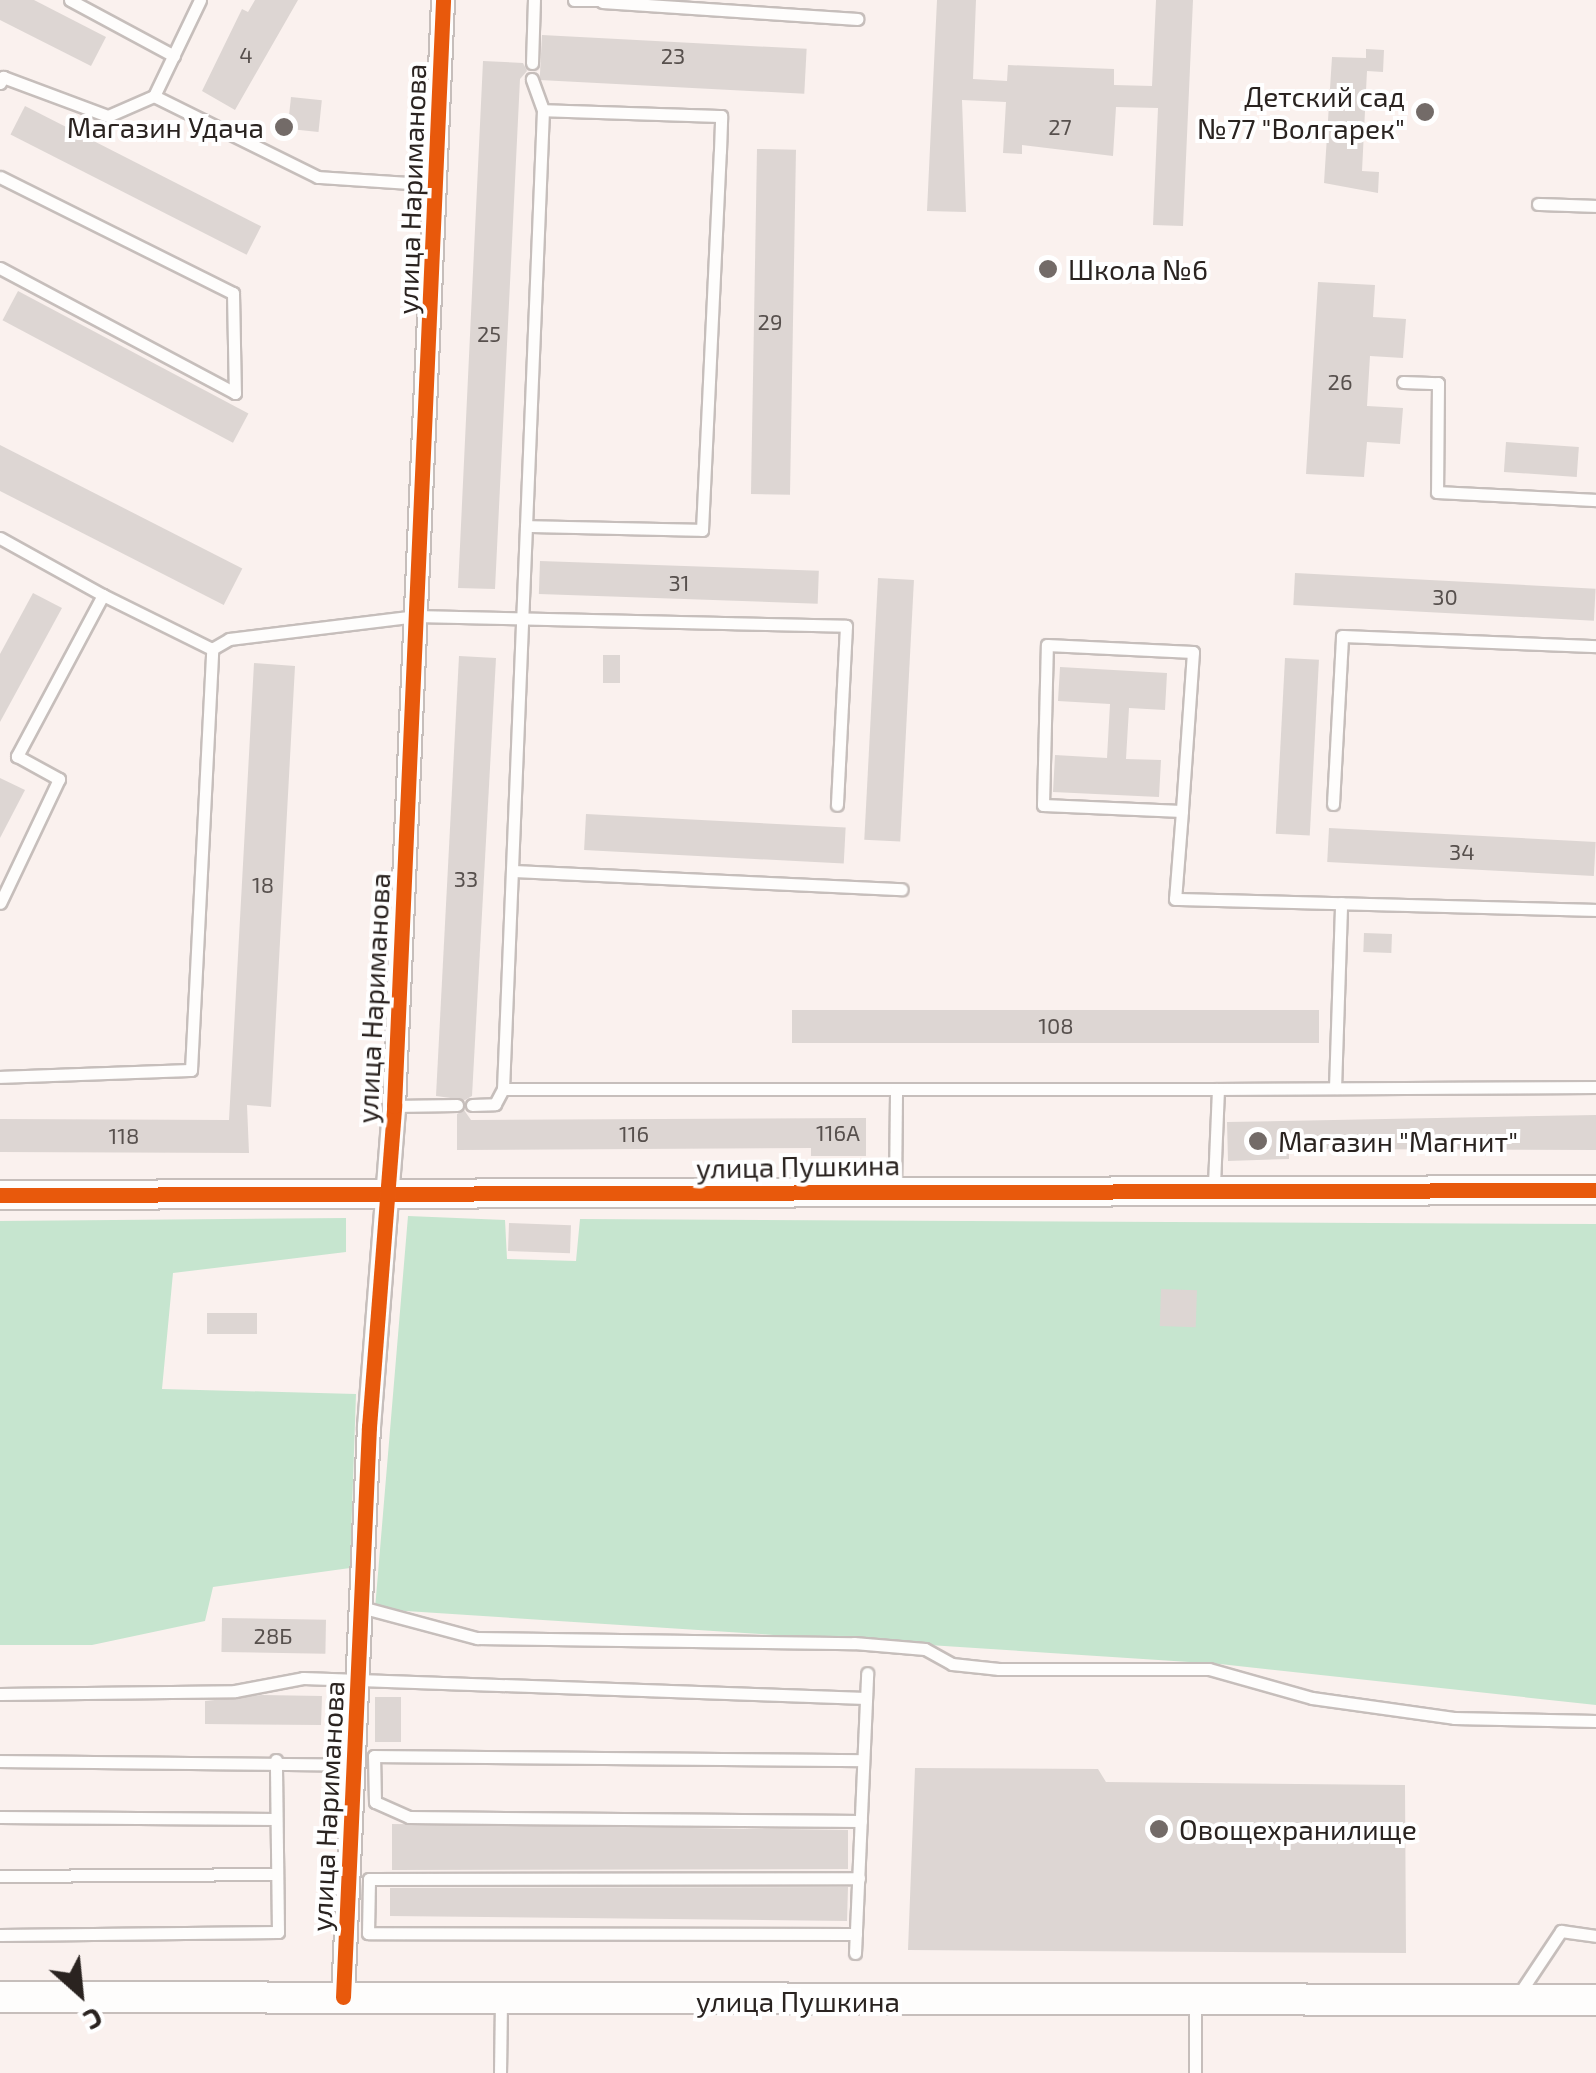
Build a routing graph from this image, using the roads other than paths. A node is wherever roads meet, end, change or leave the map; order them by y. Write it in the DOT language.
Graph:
graph roads {
  1 [pos="70,0"];
  2 [pos="200,0"];
  3 [pos="443,0"];
  4 [pos="534,0"];
  5 [pos="574,0"];
  6 [pos="602,1"];
  7 [pos="856,19"];
  8 [pos="174,56"];
  9 [pos="532,64"];
  10 [pos="532,79"];
  11 [pos="0,83"];
  12 [pos="154,96"];
  13 [pos="543,110"];
  14 [pos="0,177"];
  15 [pos="438,185"];
  16 [pos="1538,204"];
  17 [pos="1596,206"];
  18 [pos="0,268"];
  19 [pos="1404,382"];
  20 [pos="1596,500"];
  21 [pos="526,526"];
  22 [pos="0,538"];
  23 [pos="103,596"];
  24 [pos="415,616"];
  25 [pos="523,616"];
  26 [pos="1596,646"];
  27 [pos="212,649"];
  28 [pos="1333,804"];
  29 [pos="837,805"];
  30 [pos="1182,811"];
  31 [pos="514,872"];
  32 [pos="902,890"];
  33 [pos="0,903"];
  34 [pos="1341,903"];
  35 [pos="1596,910"];
  36 [pos="0,1077"];
  37 [pos="1596,1087"];
  38 [pos="503,1088"];
  39 [pos="1334,1088"];
  40 [pos="896,1089"];
  41 [pos="1218,1089"];
  42 [pos="472,1105"];
  43 [pos="394,1106"];
  44 [pos="457,1106"];
  45 [pos="1214,1186"];
  46 [pos="895,1190"];
  47 [pos="1596,1190"];
  48 [pos="0,1195"];
  49 [pos="389,1196"];
  50 [pos="361,1607"];
  51 [pos="867,1674"];
  52 [pos="357,1685"];
  53 [pos="0,1694"];
  54 [pos="866,1698"];
  55 [pos="1596,1721"];
  56 [pos="276,1760"];
  57 [pos="863,1760"];
  58 [pos="0,1761"];
  59 [pos="354,1765"];
  60 [pos="364,1802"];
  61 [pos="0,1817"];
  62 [pos="276,1819"];
  63 [pos="861,1821"];
  64 [pos="277,1874"];
  65 [pos="0,1876"];
  66 [pos="858,1878"];
  67 [pos="856,1934"];
  68 [pos="0,1935"];
  69 [pos="1596,1936"];
  70 [pos="856,1953"];
  71 [pos="0,1997"];
  72 [pos="343,1998"];
  73 [pos="502,2000"];
  74 [pos="1515,2000"];
  75 [pos="1596,2000"];
  76 [pos="1195,2002"];
  77 [pos="500,2073"];
  78 [pos="1194,2073"];
  1 -- 8 [label="lane"];
  2 -- 8 [label="lane"];
  3 -- 15 [label="street, улица Нариманова"];
  4 -- 9 [label="lane"];
  5 -- 6 [label="lane"];
  6 -- 7 [label="lane"];
  8 -- 12 [label="lane"];
  10 -- 13 [label="lane"];
  11 -- 12 [label="lane"];
  12 -- 15 [label="lane"];
  13 -- 21 [label="lane"];
  13 -- 21 [label="lane"];
  14 -- 18 [label="lane"];
  15 -- 24 [label="street, улица Нариманова"];
  16 -- 17 [label="lane"];
  19 -- 20 [label="lane"];
  21 -- 25 [label="lane"];
  22 -- 23 [label="lane"];
  23 -- 27 [label="lane"];
  23 -- 33 [label="lane"];
  24 -- 25 [label="lane"];
  24 -- 27 [label="lane"];
  24 -- 43 [label="street, улица Нариманова"];
  25 -- 29 [label="lane"];
  25 -- 31 [label="lane"];
  26 -- 28 [label="lane"];
  27 -- 36 [label="lane"];
  30 -- 30 [label="lane"];
  30 -- 34 [label="lane"];
  31 -- 32 [label="lane"];
  31 -- 38 [label="lane"];
  34 -- 35 [label="lane"];
  34 -- 39 [label="lane"];
  37 -- 39 [label="lane"];
  38 -- 40 [label="lane"];
  38 -- 42 [label="lane"];
  39 -- 41 [label="lane"];
  40 -- 41 [label="lane"];
  40 -- 46 [label="lane"];
  41 -- 45 [label="lane"];
  43 -- 44 [label="lane"];
  43 -- 49 [label="street, улица Нариманова"];
  45 -- 46 [label="street, улица Пушкина"];
  45 -- 47 [label="street, улица Пушкина"];
  46 -- 49 [label="street, улица Пушкина"];
  48 -- 49 [label="street, улица Пушкина"];
  49 -- 50 [label="street, улица Нариманова"];
  50 -- 52 [label="street, улица Нариманова"];
  50 -- 55 [label="lane"];
  51 -- 54 [label="lane"];
  52 -- 53 [label="lane"];
  52 -- 54 [label="lane"];
  52 -- 59 [label="street, улица Нариманова"];
  54 -- 57 [label="lane"];
  56 -- 58 [label="lane"];
  56 -- 59 [label="lane"];
  56 -- 62 [label="lane"];
  57 -- 60 [label="lane"];
  57 -- 63 [label="lane"];
  59 -- 60 [label="street, улица Нариманова"];
  60 -- 63 [label="lane"];
  60 -- 72 [label="street, улица Нариманова"];
  61 -- 62 [label="lane"];
  62 -- 64 [label="lane"];
  63 -- 66 [label="lane"];
  64 -- 65 [label="lane"];
  64 -- 68 [label="lane"];
  66 -- 67 [label="lane"];
  66 -- 67 [label="lane"];
  67 -- 70 [label="lane"];
  69 -- 74 [label="lane"];
  71 -- 72 [label="main road, улица Пушкина"];
  72 -- 73 [label="main road, улица Пушкина"];
  73 -- 76 [label="main road, улица Пушкина"];
  73 -- 77 [label="lane"];
  74 -- 75 [label="main road, улица Пушкина"];
  74 -- 76 [label="main road, улица Пушкина"];
  76 -- 78 [label="lane"];
}
